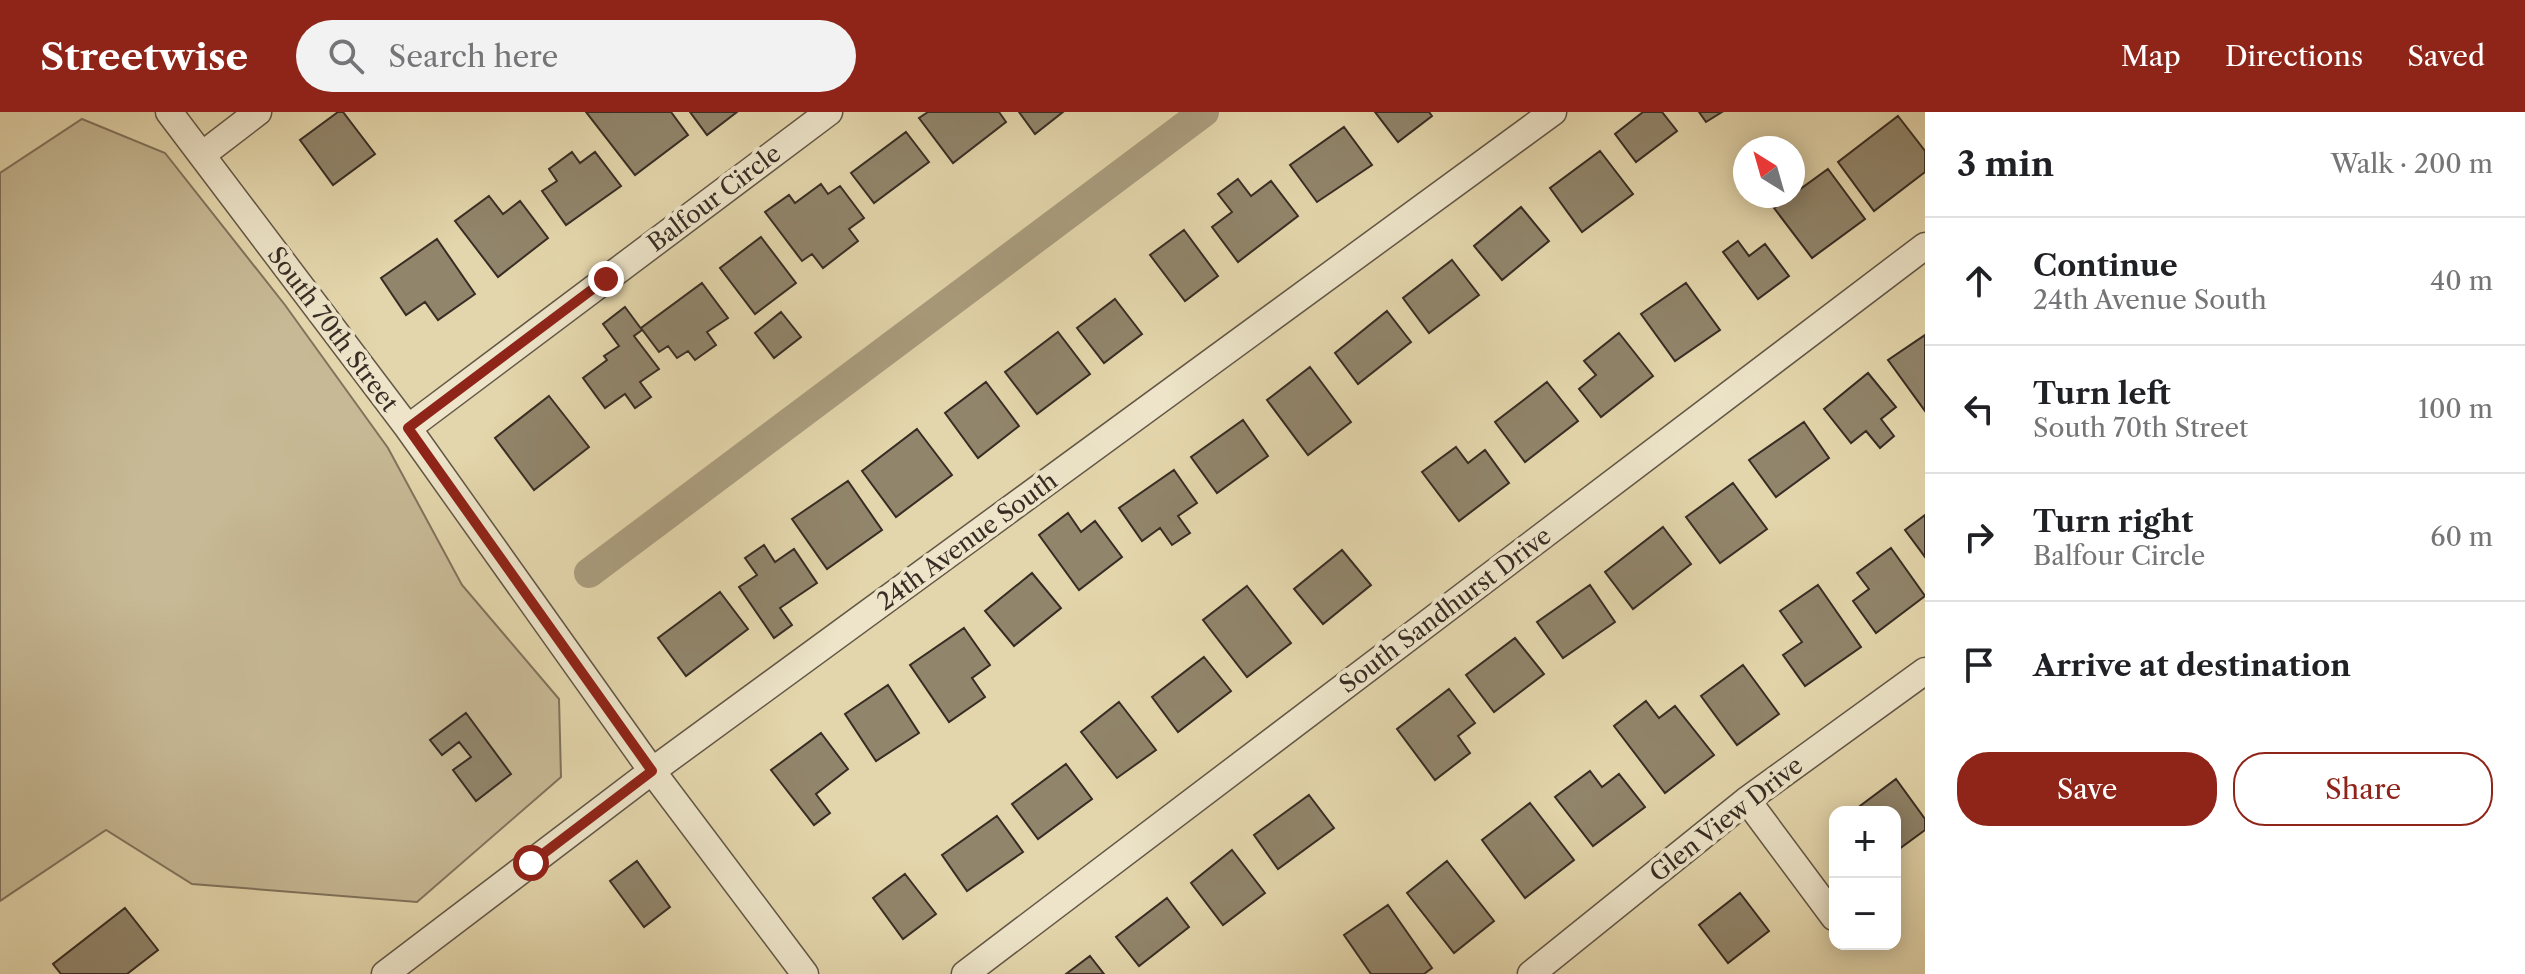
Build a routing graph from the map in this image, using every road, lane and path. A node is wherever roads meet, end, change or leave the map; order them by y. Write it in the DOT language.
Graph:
graph roads {
  1 [pos="169,112"];
  2 [pos="258,112"];
  3 [pos="829,112"];
  4 [pos="1553,112"];
  5 [pos="202,155"];
  6 [pos="1925,246"];
  7 [pos="408,428"];
  8 [pos="1925,671"];
  9 [pos="652,771"];
  10 [pos="1747,800"];
  11 [pos="1829,910"];
  12 [pos="385,974"];
  13 [pos="805,974"];
  14 [pos="965,974"];
  15 [pos="1531,974"];
  1 -- 5 [label="street, South 70th Street"];
  2 -- 5 [label="street"];
  3 -- 7 [label="street, Balfour Circle"];
  4 -- 9 [label="street, 24th Avenue South"];
  5 -- 7 [label="street, South 70th Street"];
  6 -- 14 [label="street, South Sandhurst Drive"];
  7 -- 9 [label="street, South 70th Street"];
  8 -- 10 [label="street, Glen View Drive"];
  9 -- 12 [label="street, 24th Avenue South"];
  9 -- 13 [label="street, South 70th Street"];
  10 -- 11 [label="street"];
  10 -- 15 [label="street, Glen View Drive"];
}
